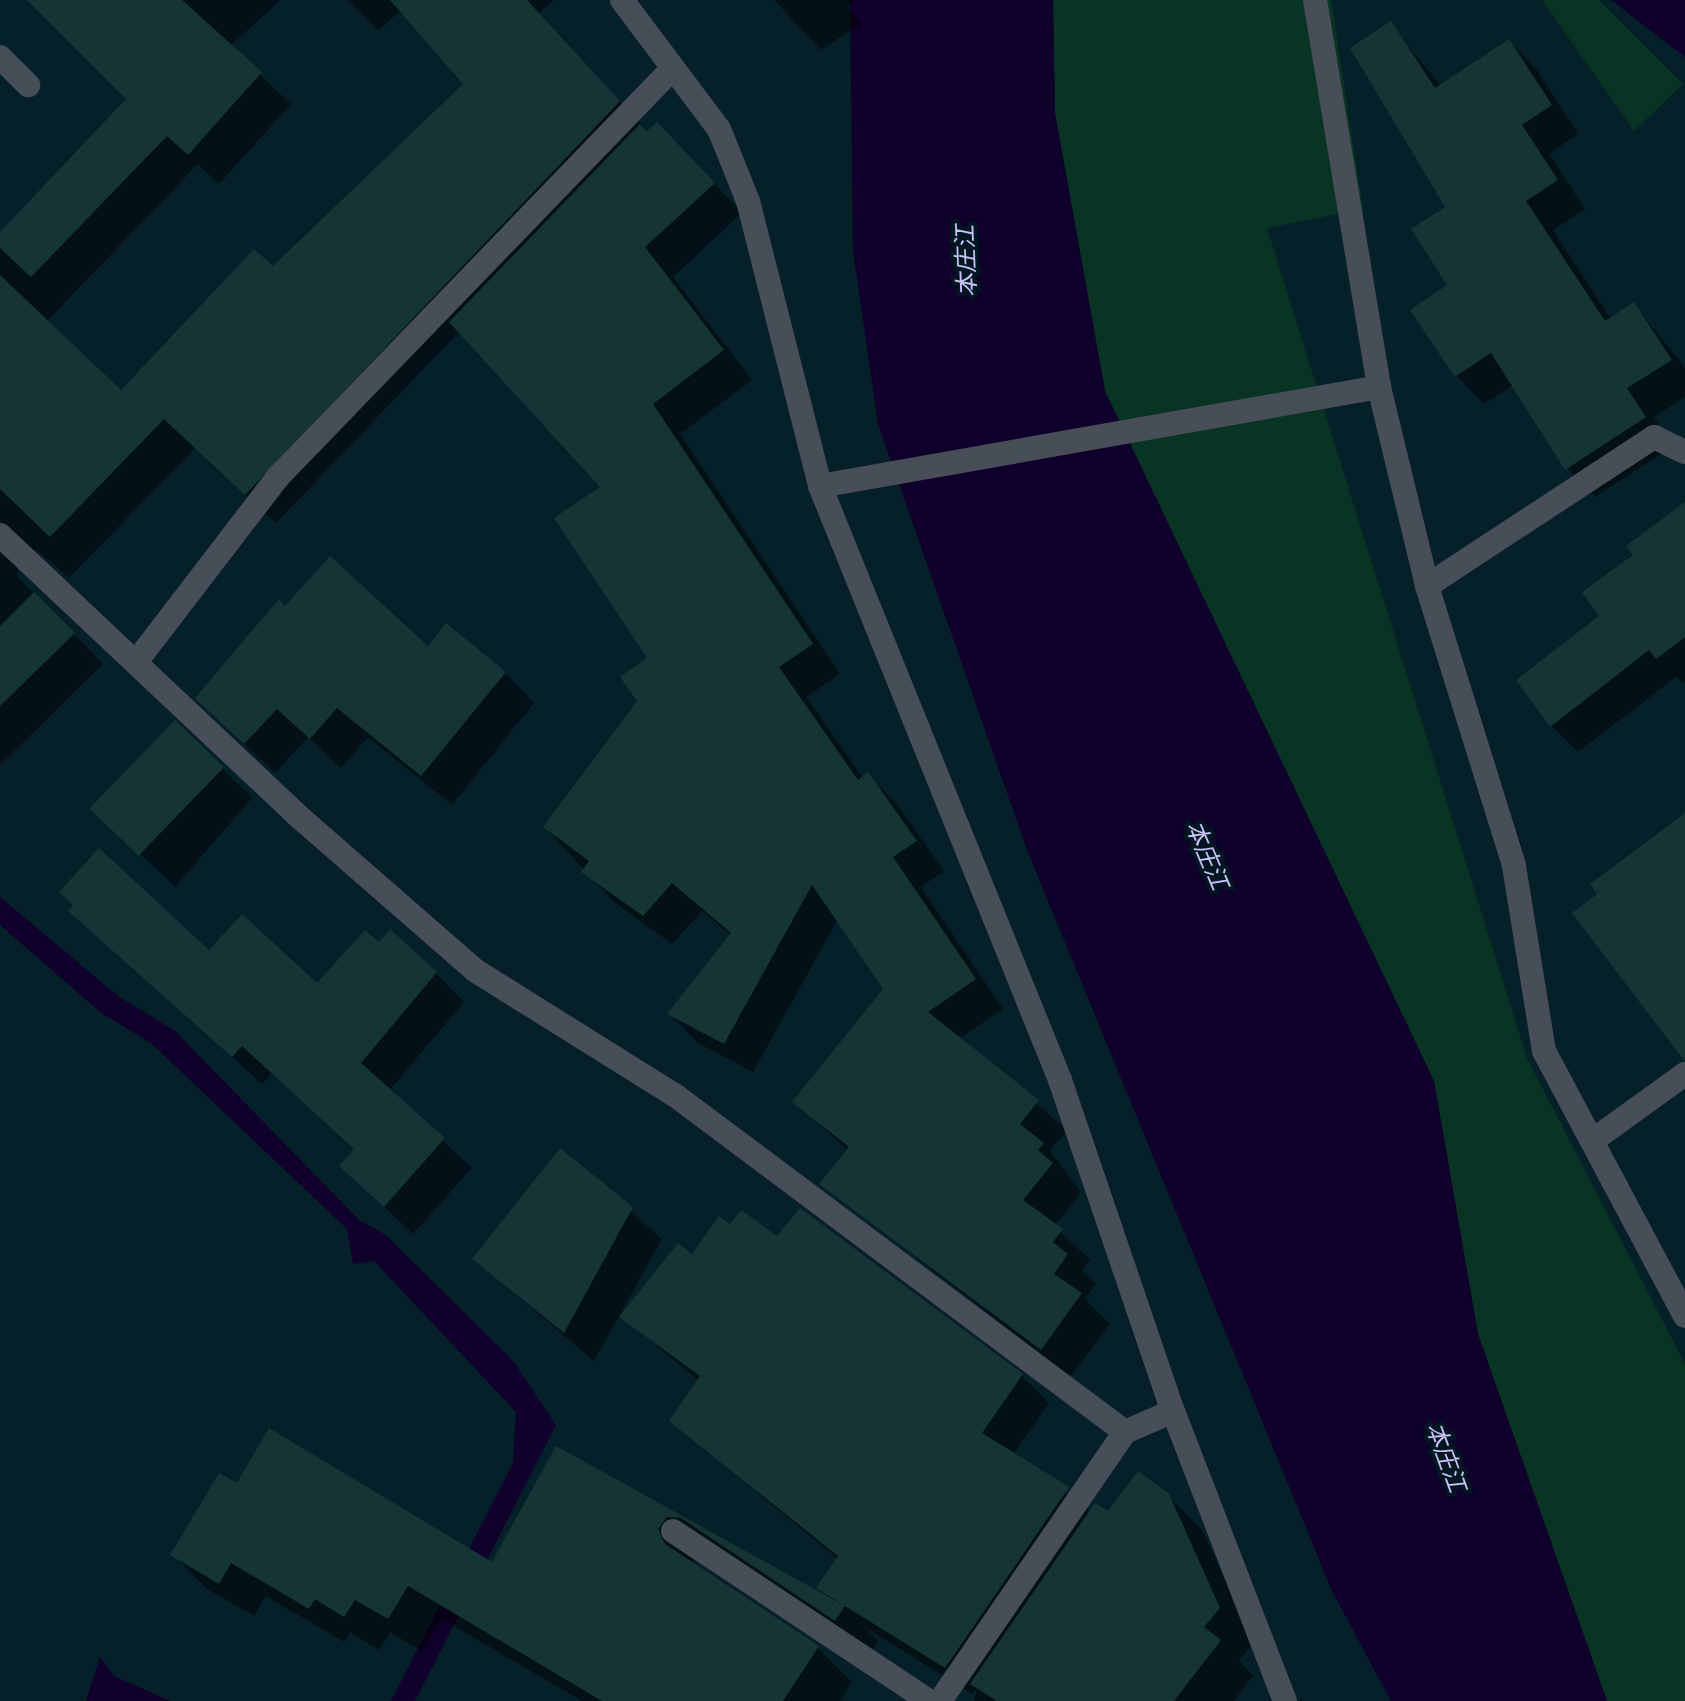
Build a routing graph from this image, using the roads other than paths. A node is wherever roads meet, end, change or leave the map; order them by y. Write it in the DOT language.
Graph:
graph roads {
  1 [pos="622,0"];
  2 [pos="1315,0"];
  3 [pos="0,57"];
  4 [pos="672,69"];
  5 [pos="28,85"];
  6 [pos="1371,390"];
  7 [pos="1685,452"];
  8 [pos="829,485"];
  9 [pos="0,535"];
  10 [pos="1427,586"];
  11 [pos="136,662"];
  12 [pos="1685,1074"];
  13 [pos="1592,1141"];
  14 [pos="1685,1316"];
  15 [pos="1173,1411"];
  16 [pos="1125,1432"];
  17 [pos="673,1531"];
  18 [pos="929,1701"];
  19 [pos="940,1701"];
  20 [pos="1285,1701"];
  1 -- 4 [label="street"];
  2 -- 6 [label="street"];
  3 -- 5 [label="street"];
  4 -- 8 [label="street"];
  4 -- 11 [label="street"];
  6 -- 8 [label="street"];
  6 -- 10 [label="street"];
  7 -- 10 [label="street"];
  8 -- 15 [label="street"];
  9 -- 11 [label="street"];
  10 -- 13 [label="street"];
  11 -- 16 [label="street"];
  12 -- 13 [label="street"];
  13 -- 14 [label="street"];
  15 -- 16 [label="street"];
  15 -- 20 [label="street"];
  16 -- 19 [label="street"];
  17 -- 18 [label="street"];
}
